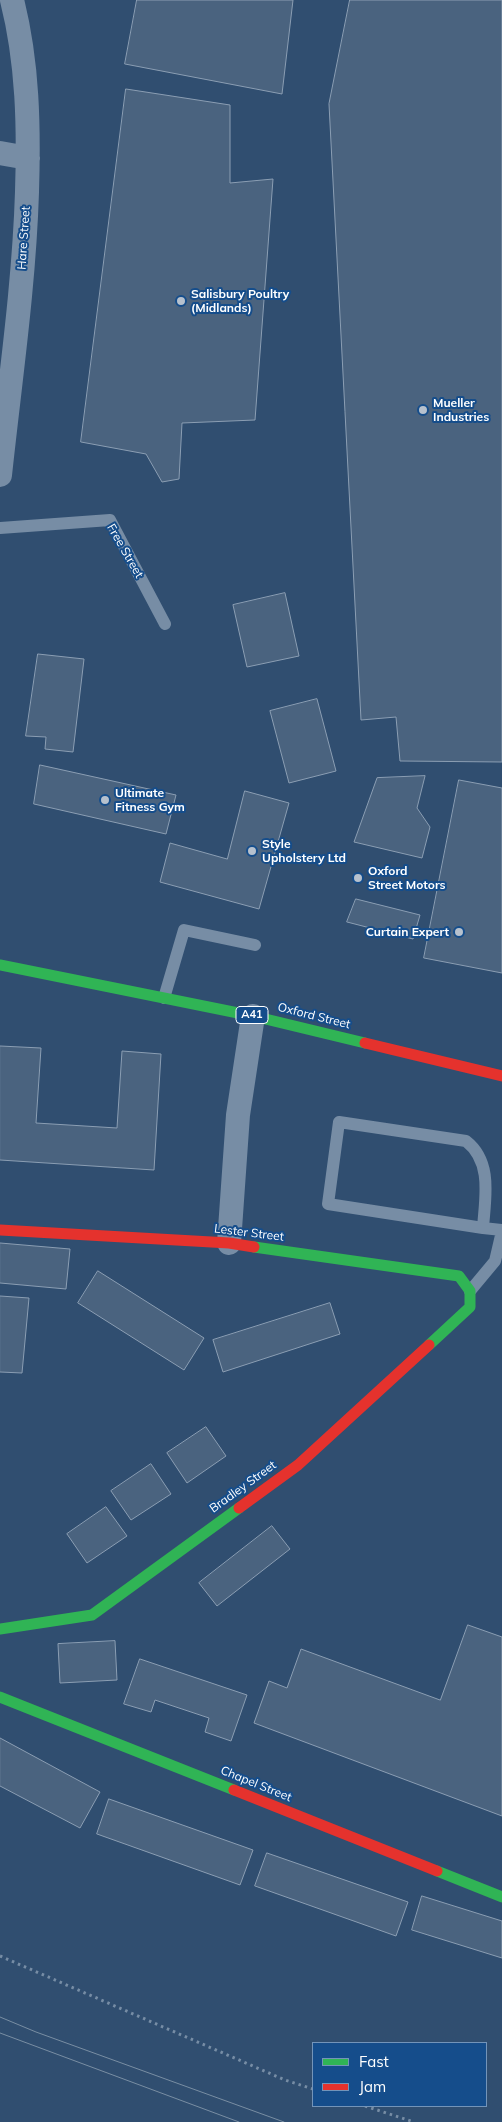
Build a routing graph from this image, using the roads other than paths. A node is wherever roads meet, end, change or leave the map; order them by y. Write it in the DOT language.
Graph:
graph roads {
  1 [pos="12,0"];
  2 [pos="0,153"];
  3 [pos="28,158"];
  4 [pos="0,475"];
  5 [pos="0,528"];
  6 [pos="165,624"];
  7 [pos="255,945"];
  8 [pos="0,965"];
  9 [pos="164,998"];
  10 [pos="253,1016"];
  11 [pos="502,1076"];
  12 [pos="483,1228"];
  13 [pos="0,1230"];
  14 [pos="502,1231"];
  15 [pos="229,1243"];
  16 [pos="470,1291"];
  17 [pos="0,1629"];
  18 [pos="0,1697"];
  19 [pos="502,1896"];
  1 -- 3 [label="street, Hare Street"];
  2 -- 3 [label="street"];
  3 -- 4 [label="street, Hare Street"];
  5 -- 6 [label="lane, Free Street"];
  7 -- 9 [label="lane"];
  8 -- 9 [label="main road, Oxford Street / A41"];
  9 -- 10 [label="main road, Oxford Street / A41"];
  10 -- 11 [label="main road, Oxford Street / A41"];
  10 -- 15 [label="street"];
  12 -- 12 [label="lane"];
  12 -- 14 [label="lane"];
  13 -- 15 [label="main road, Lester Street"];
  14 -- 16 [label="lane"];
  15 -- 16 [label="main road, Lester Street"];
  16 -- 17 [label="main road, Bradley Street"];
  18 -- 19 [label="main road, Chapel Street"];
}
